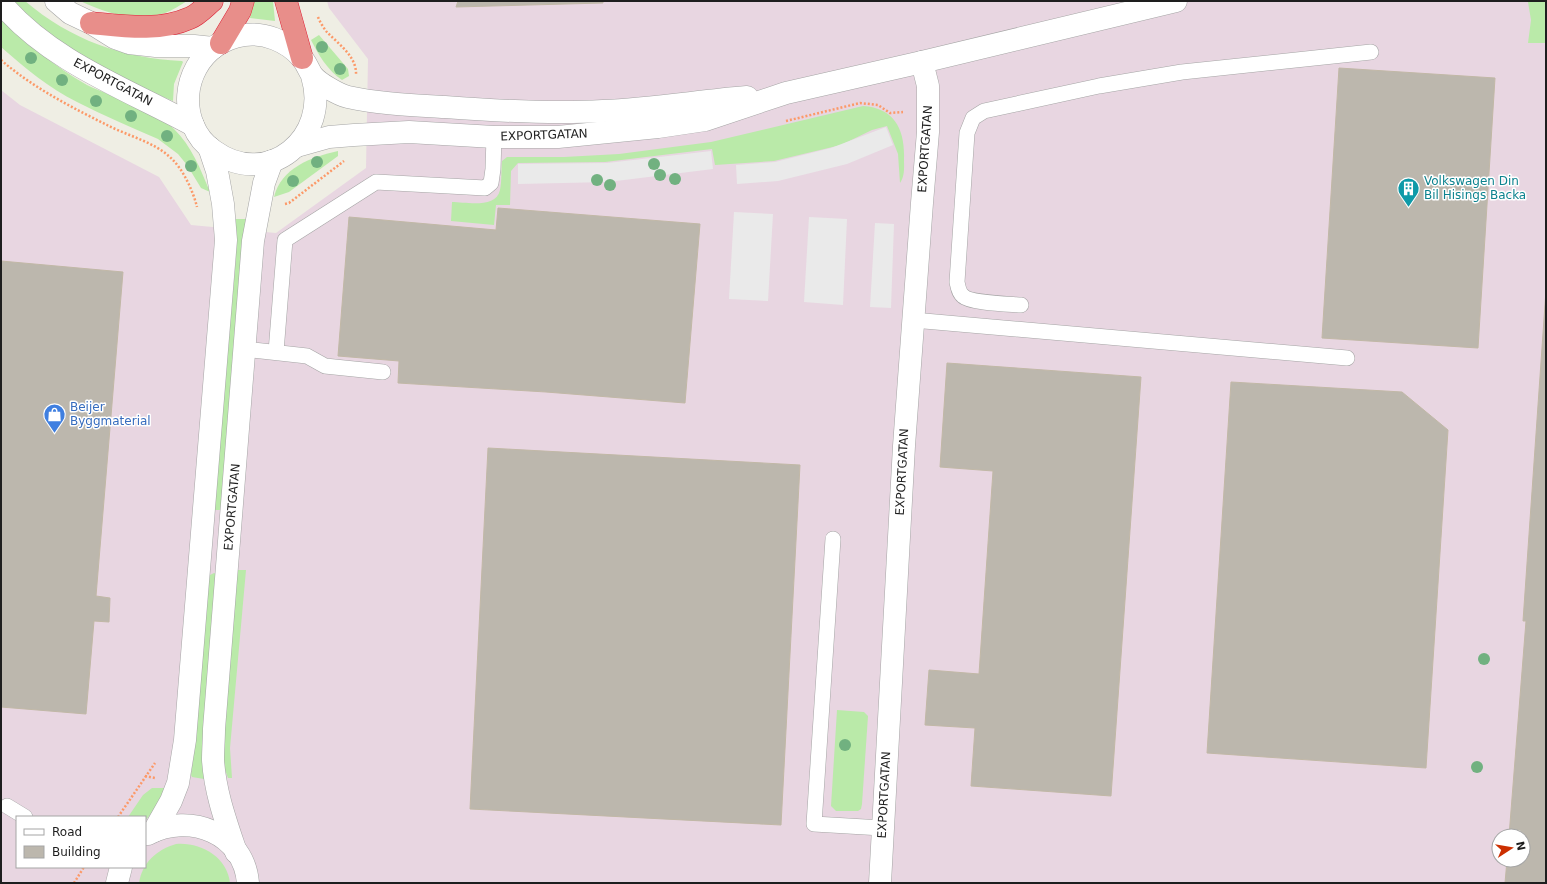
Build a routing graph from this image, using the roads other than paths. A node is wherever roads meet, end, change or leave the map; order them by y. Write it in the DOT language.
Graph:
graph roads {
  1 [pos="56,1"];
  2 [pos="212,1"];
  3 [pos="243,1"];
  4 [pos="286,1"];
  5 [pos="1176,1"];
  6 [pos="1,3"];
  7 [pos="91,23"];
  8 [pos="217,45"];
  9 [pos="1371,52"];
  10 [pos="922,62"];
  11 [pos="307,67"];
  12 [pos="786,93"];
  13 [pos="193,125"];
  14 [pos="494,137"];
  15 [pos="297,146"];
  16 [pos="208,147"];
  17 [pos="272,161"];
  18 [pos="1021,305"];
  19 [pos="913,320"];
  20 [pos="244,349"];
  21 [pos="276,352"];
  22 [pos="1347,358"];
  23 [pos="383,372"];
  24 [pos="833,539"];
  25 [pos="7,806"];
  26 [pos="23,816"];
  27 [pos="882,828"];
  28 [pos="149,834"];
  29 [pos="236,852"];
  30 [pos="121,868"];
  31 [pos="117,883"];
  32 [pos="248,883"];
  33 [pos="880,883"];
  1 -- 7 [label="street, EXPORTGATAN"];
  2 -- 7 [label="highway"];
  3 -- 8 [label="highway"];
  4 -- 11 [label="highway"];
  5 -- 10 [label="street, EXPORTGATAN"];
  6 -- 13 [label="street, EXPORTGATAN"];
  7 -- 8 [label="street, EXPORTGATAN"];
  8 -- 11 [label="street, EXPORTGATAN"];
  8 -- 13 [label="street, EXPORTGATAN"];
  9 -- 18 [label="lane"];
  10 -- 12 [label="street, EXPORTGATAN"];
  10 -- 19 [label="street, EXPORTGATAN"];
  11 -- 12 [label="street, EXPORTGATAN"];
  11 -- 15 [label="street, EXPORTGATAN"];
  12 -- 14 [label="street, EXPORTGATAN"];
  13 -- 16 [label="street, EXPORTGATAN"];
  14 -- 15 [label="street, EXPORTGATAN"];
  14 -- 21 [label="lane"];
  15 -- 17 [label="street, EXPORTGATAN"];
  16 -- 17 [label="street, EXPORTGATAN"];
  16 -- 28 [label="street, EXPORTGATAN"];
  17 -- 20 [label="street, EXPORTGATAN"];
  19 -- 22 [label="lane"];
  19 -- 27 [label="street, EXPORTGATAN"];
  20 -- 21 [label="lane"];
  20 -- 29 [label="street, EXPORTGATAN"];
  21 -- 23 [label="lane"];
  24 -- 27 [label="lane"];
  25 -- 26 [label="lane"];
  27 -- 33 [label="street, EXPORTGATAN"];
  28 -- 29 [label="street, EXPORTGATAN"];
  29 -- 32 [label="street, EXPORTGATAN"];
  30 -- 31 [label="street"];
}
